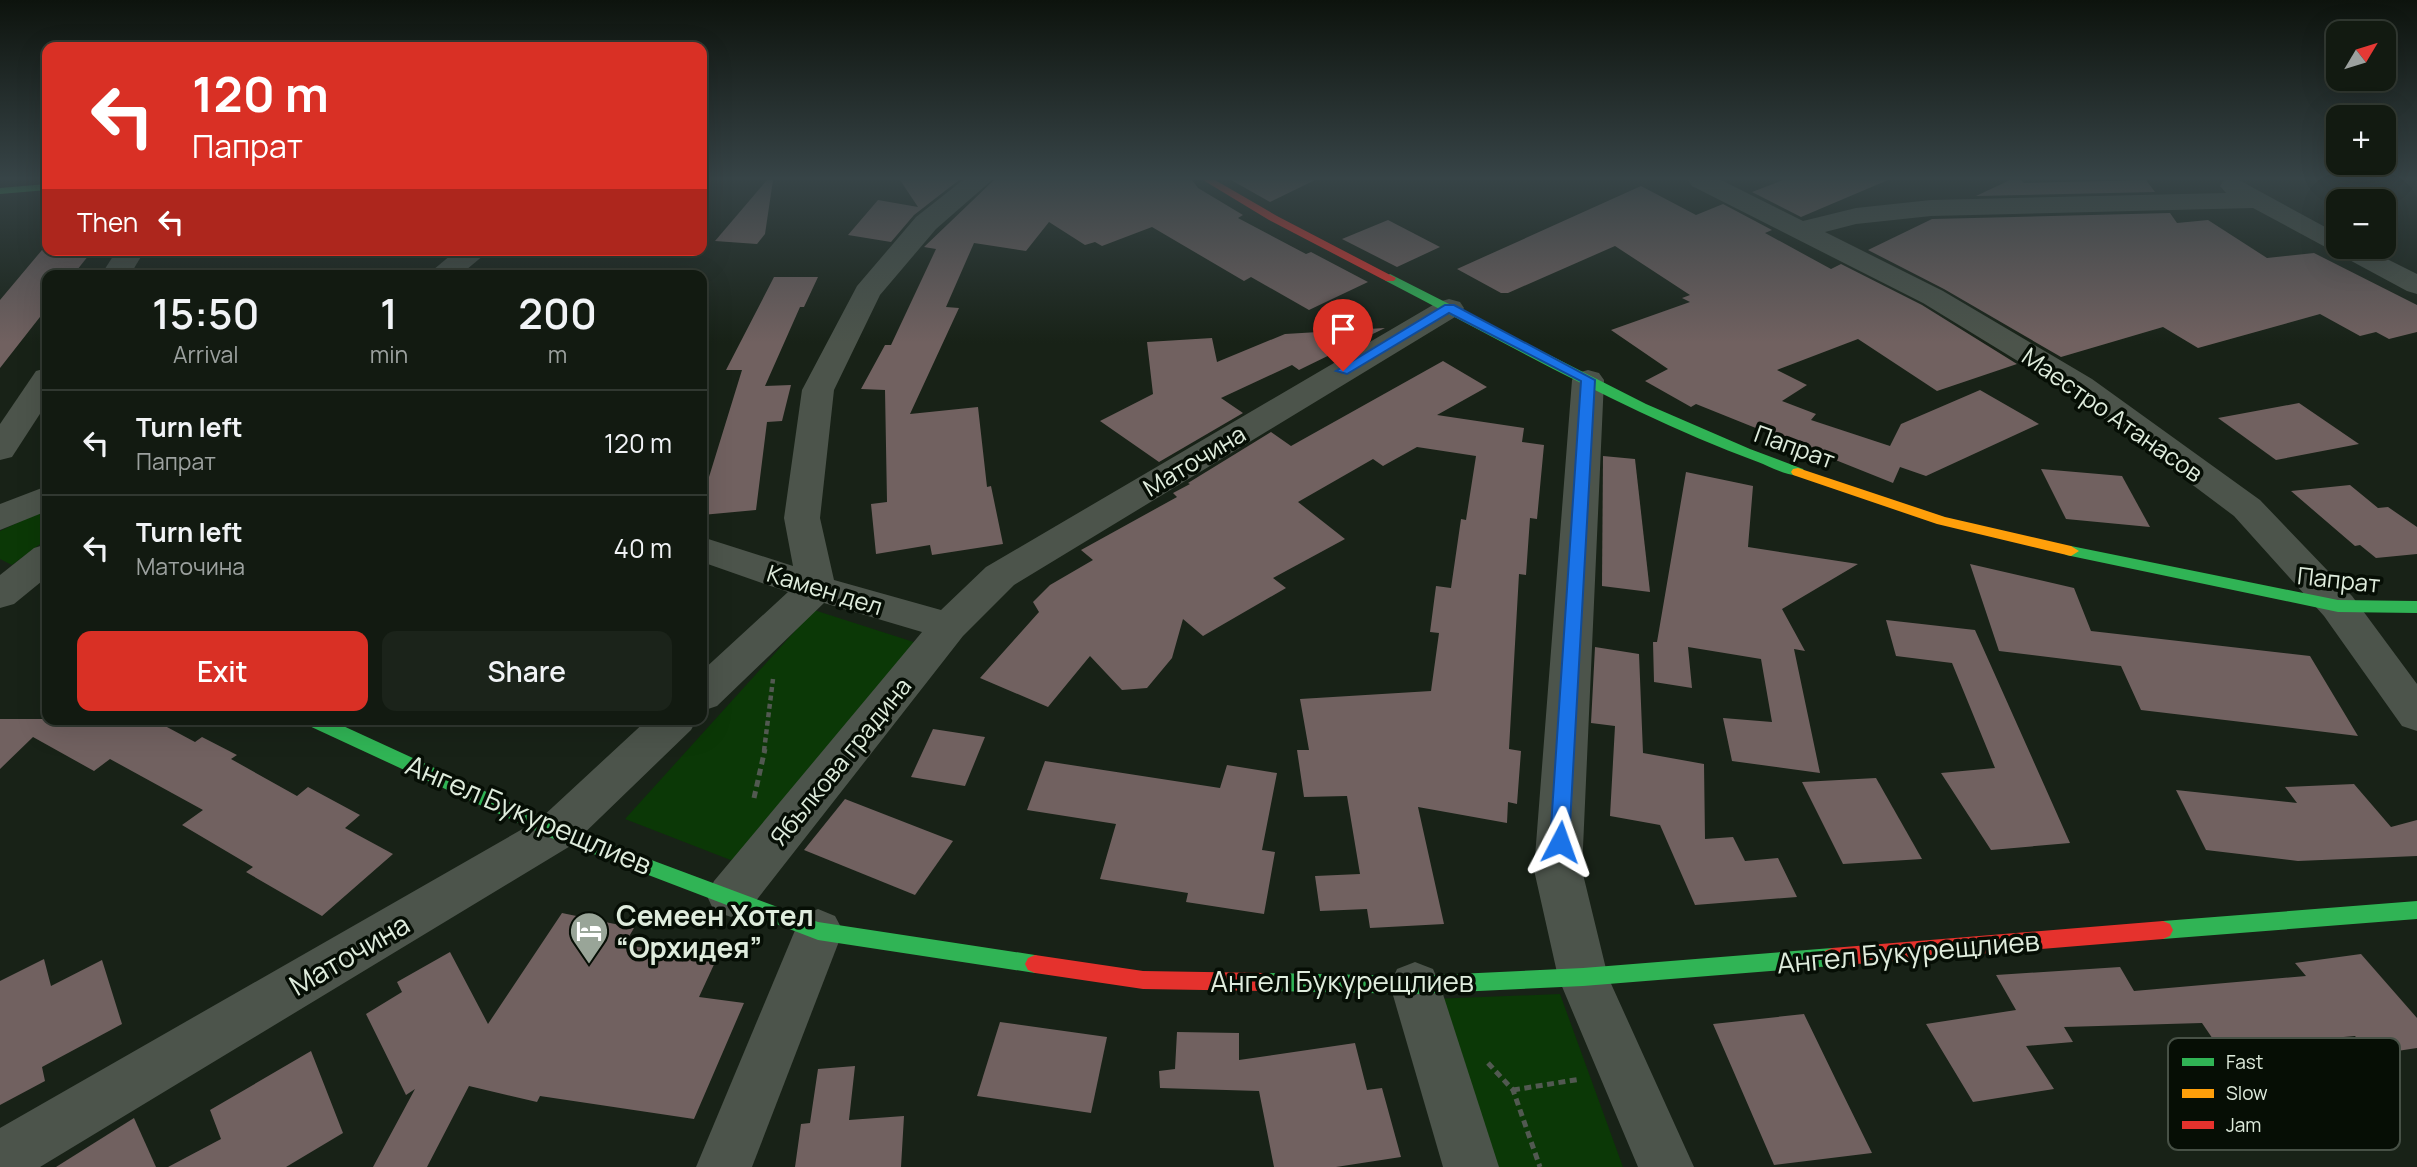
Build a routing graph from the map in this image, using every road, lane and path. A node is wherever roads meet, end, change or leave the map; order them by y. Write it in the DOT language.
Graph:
graph roads {
  1 [pos="916,234"];
  2 [pos="1305,234"];
  3 [pos="1812,234"];
  4 [pos="468,256"];
  5 [pos="2366,259"];
  6 [pos="448,270"];
  7 [pos="2417,285"];
  8 [pos="1449,308"];
  9 [pos="1588,380"];
  10 [pos="42,386"];
  11 [pos="0,450"];
  12 [pos="42,499"];
  13 [pos="0,518"];
  14 [pos="707,551"];
  15 [pos="42,560"];
  16 [pos="4,584"];
  17 [pos="817,588"];
  18 [pos="42,595"];
  19 [pos="2338,607"];
  20 [pos="2417,607"];
  21 [pos="949,626"];
  22 [pos="775,670"];
  23 [pos="707,690"];
  24 [pos="2417,715"];
  25 [pos="324,725"];
  26 [pos="670,725"];
  27 [pos="753,803"];
  28 [pos="555,832"];
  29 [pos="730,895"];
  30 [pos="2417,910"];
  31 [pos="818,931"];
  32 [pos="1583,977"];
  33 [pos="1415,985"];
  34 [pos="1625,1072"];
  35 [pos="1513,1090"];
  36 [pos="0,1159"];
  37 [pos="724,1167"];
  38 [pos="1471,1167"];
  39 [pos="1666,1167"];
  1 -- 17 [label="street"];
  2 -- 8 [label="street, Папрат"];
  3 -- 19 [label="street, Маестро Атанасов"];
  4 -- 6 [label="street"];
  5 -- 7 [label="street"];
  8 -- 9 [label="street, Папрат"];
  8 -- 21 [label="street, Маточина"];
  9 -- 19 [label="street, Папрат"];
  9 -- 32 [label="street"];
  10 -- 11 [label="street"];
  12 -- 13 [label="street"];
  14 -- 17 [label="street, Камен дел"];
  15 -- 16 [label="street"];
  16 -- 18 [label="street"];
  17 -- 21 [label="street, Камен дел"];
  17 -- 23 [label="street"];
  19 -- 20 [label="street, Папрат"];
  19 -- 24 [label="street, Маестро Атанасов"];
  21 -- 29 [label="street, Ябълкова градина"];
  22 -- 27 [label="path"];
  25 -- 28 [label="street, Ангел Букурещлиев"];
  26 -- 28 [label="street, Маточина"];
  28 -- 29 [label="street, Ангел Букурещлиев"];
  28 -- 36 [label="street, Маточина"];
  29 -- 31 [label="street, Ангел Букурещлиев"];
  30 -- 32 [label="street, Ангел Букурещлиев"];
  31 -- 33 [label="street, Ангел Букурещлиев"];
  31 -- 37 [label="street"];
  32 -- 33 [label="street, Ангел Букурещлиев"];
  32 -- 34 [label="street"];
  33 -- 38 [label="street"];
  34 -- 35 [label="path"];
  34 -- 39 [label="street"];
}
